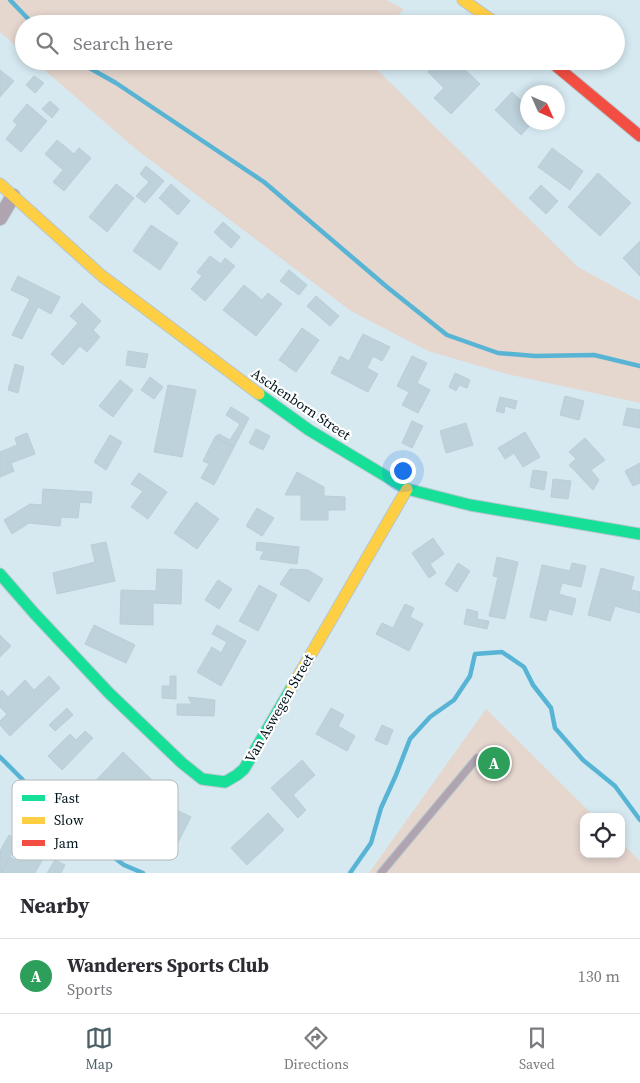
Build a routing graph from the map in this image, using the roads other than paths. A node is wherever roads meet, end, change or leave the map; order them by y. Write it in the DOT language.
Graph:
graph roads {
  1 [pos="463,0"];
  2 [pos="484,15"];
  3 [pos="561,70"];
  4 [pos="640,136"];
  5 [pos="0,184"];
  6 [pos="13,196"];
  7 [pos="0,218"];
  8 [pos="407,489"];
  9 [pos="640,534"];
  10 [pos="0,574"];
  11 [pos="477,758"];
  12 [pos="381,873"];
  1 -- 2 [label="street"];
  3 -- 4 [label="street"];
  5 -- 6 [label="street, Aschenborn Street"];
  6 -- 7 [label="street"];
  6 -- 8 [label="street, Aschenborn Street"];
  8 -- 9 [label="street, Aschenborn Street"];
  8 -- 10 [label="street, Van Aswegen Street"];
  11 -- 12 [label="lane"];
}
